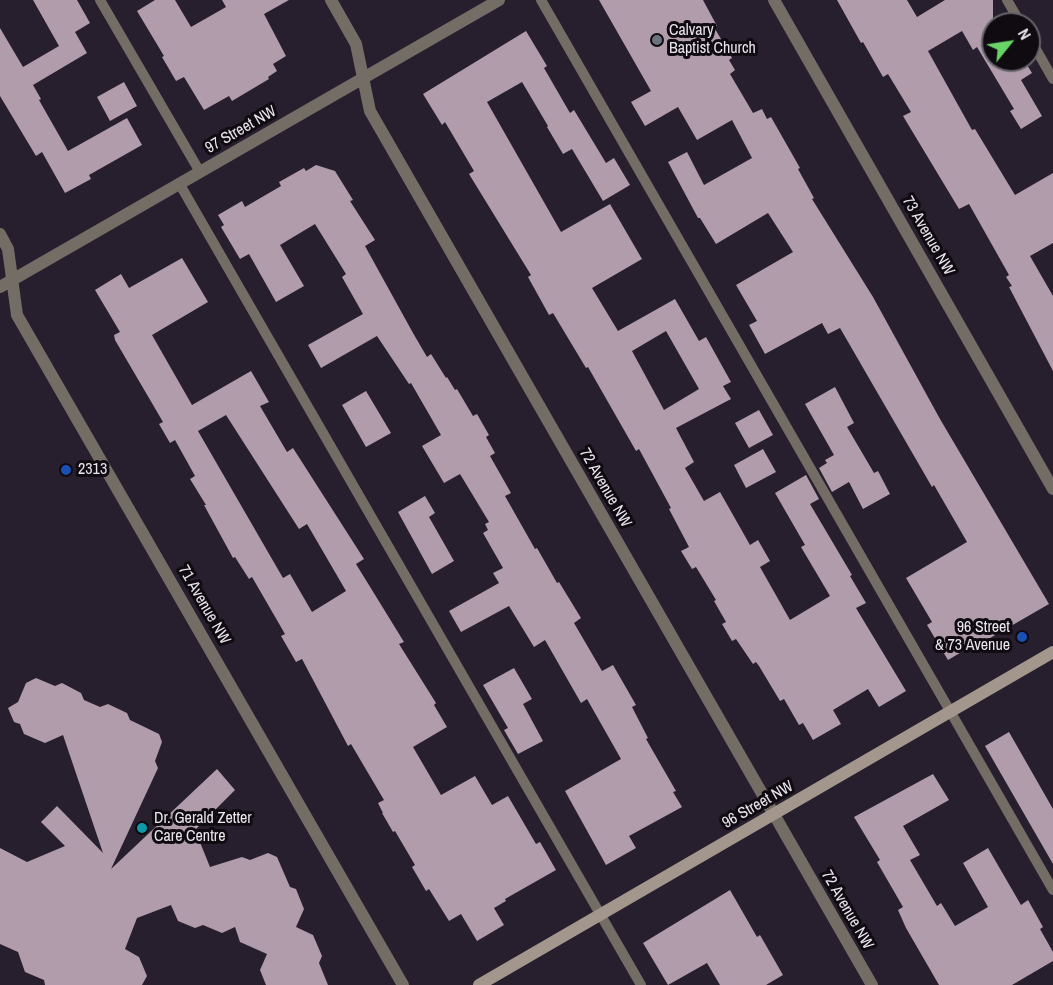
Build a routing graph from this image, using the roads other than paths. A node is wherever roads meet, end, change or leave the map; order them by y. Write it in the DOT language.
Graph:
graph roads {
  1 [pos="100,0"];
  2 [pos="331,0"];
  3 [pos="499,0"];
  4 [pos="541,0"];
  5 [pos="774,0"];
  6 [pos="1041,58"];
  7 [pos="363,79"];
  8 [pos="1053,79"];
  9 [pos="200,172"];
  10 [pos="179,183"];
  11 [pos="0,234"];
  12 [pos="12,280"];
  13 [pos="0,287"];
  14 [pos="1053,489"];
  15 [pos="1053,652"];
  16 [pos="950,712"];
  17 [pos="773,816"];
  18 [pos="1053,890"];
  19 [pos="600,913"];
  20 [pos="404,985"];
  21 [pos="479,985"];
  22 [pos="642,985"];
  23 [pos="872,985"];
  1 -- 9 [label="lane"];
  2 -- 7 [label="street, 72 Avenue NW"];
  3 -- 7 [label="street, 97 Street NW"];
  4 -- 16 [label="lane"];
  5 -- 14 [label="street, 73 Avenue NW"];
  6 -- 8 [label="lane"];
  7 -- 9 [label="street, 97 Street NW"];
  7 -- 17 [label="street, 72 Avenue NW"];
  9 -- 10 [label="street, 97 Street NW"];
  10 -- 12 [label="street, 97 Street NW"];
  10 -- 19 [label="lane"];
  11 -- 12 [label="street, 71 Avenue NW"];
  12 -- 13 [label="street, 97 Street NW"];
  12 -- 20 [label="street, 71 Avenue NW"];
  15 -- 16 [label="street, 96 Street NW"];
  16 -- 17 [label="street, 96 Street NW"];
  16 -- 18 [label="lane"];
  17 -- 19 [label="street, 96 Street NW"];
  17 -- 23 [label="street, 72 Avenue NW"];
  19 -- 21 [label="street, 96 Street NW"];
  19 -- 22 [label="lane"];
}
